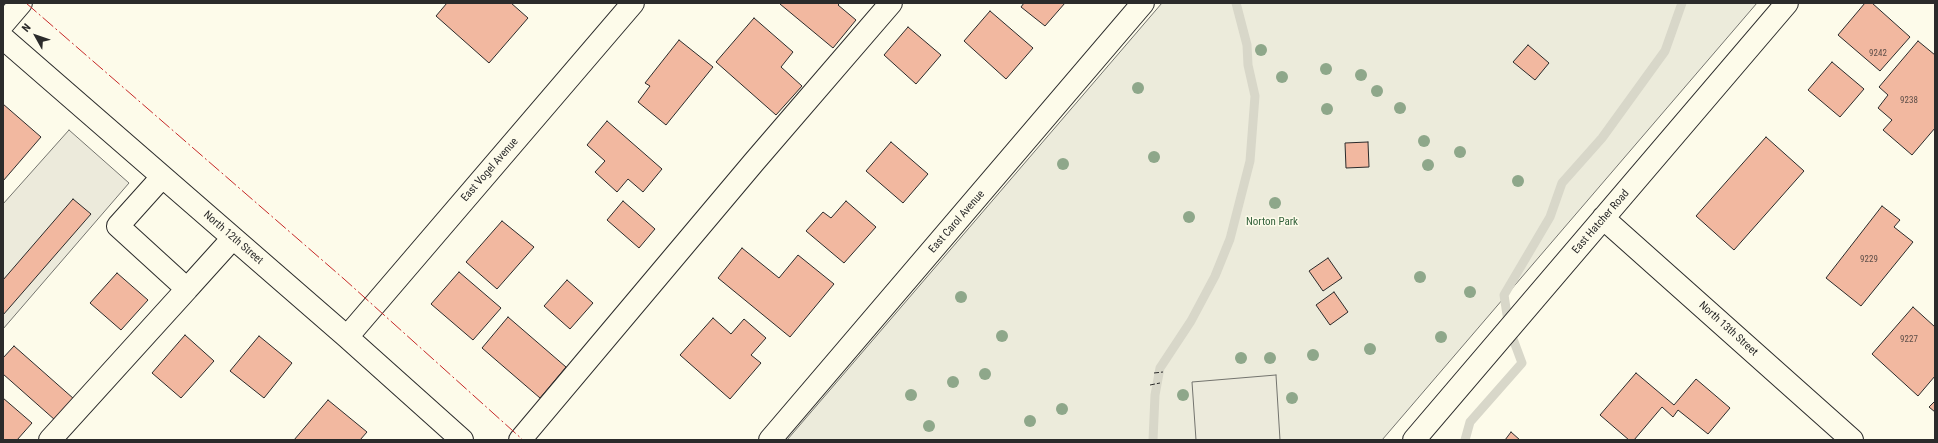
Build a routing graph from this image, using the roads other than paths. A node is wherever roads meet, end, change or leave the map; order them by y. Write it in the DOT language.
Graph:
graph roads {
  1 [pos="21,3"];
  2 [pos="633,3"];
  3 [pos="891,3"];
  4 [pos="1143,3"];
  5 [pos="1787,3"];
  6 [pos="3,24"];
  7 [pos="3,38"];
  8 [pos="162,177"];
  9 [pos="1603,218"];
  10 [pos="233,238"];
  11 [pos="187,289"];
  12 [pos="347,337"];
  13 [pos="457,439"];
  14 [pos="50,440"];
  15 [pos="520,440"];
  16 [pos="770,440"];
  17 [pos="1414,440"];
  18 [pos="1852,440"];
  1 -- 6 [label="street"];
  2 -- 12 [label="street, East Vogel Avenue"];
  3 -- 15 [label="street"];
  4 -- 16 [label="street, East Carol Avenue"];
  5 -- 9 [label="street, East Hatcher Road"];
  7 -- 8 [label="street, North 12th Street"];
  8 -- 10 [label="street, North 12th Street"];
  8 -- 11 [label="street"];
  9 -- 17 [label="street, East Hatcher Road"];
  9 -- 18 [label="street, North 13th Street"];
  10 -- 11 [label="street"];
  10 -- 12 [label="street, North 12th Street"];
  11 -- 14 [label="street"];
  12 -- 13 [label="street, North 12th Street"];
}
